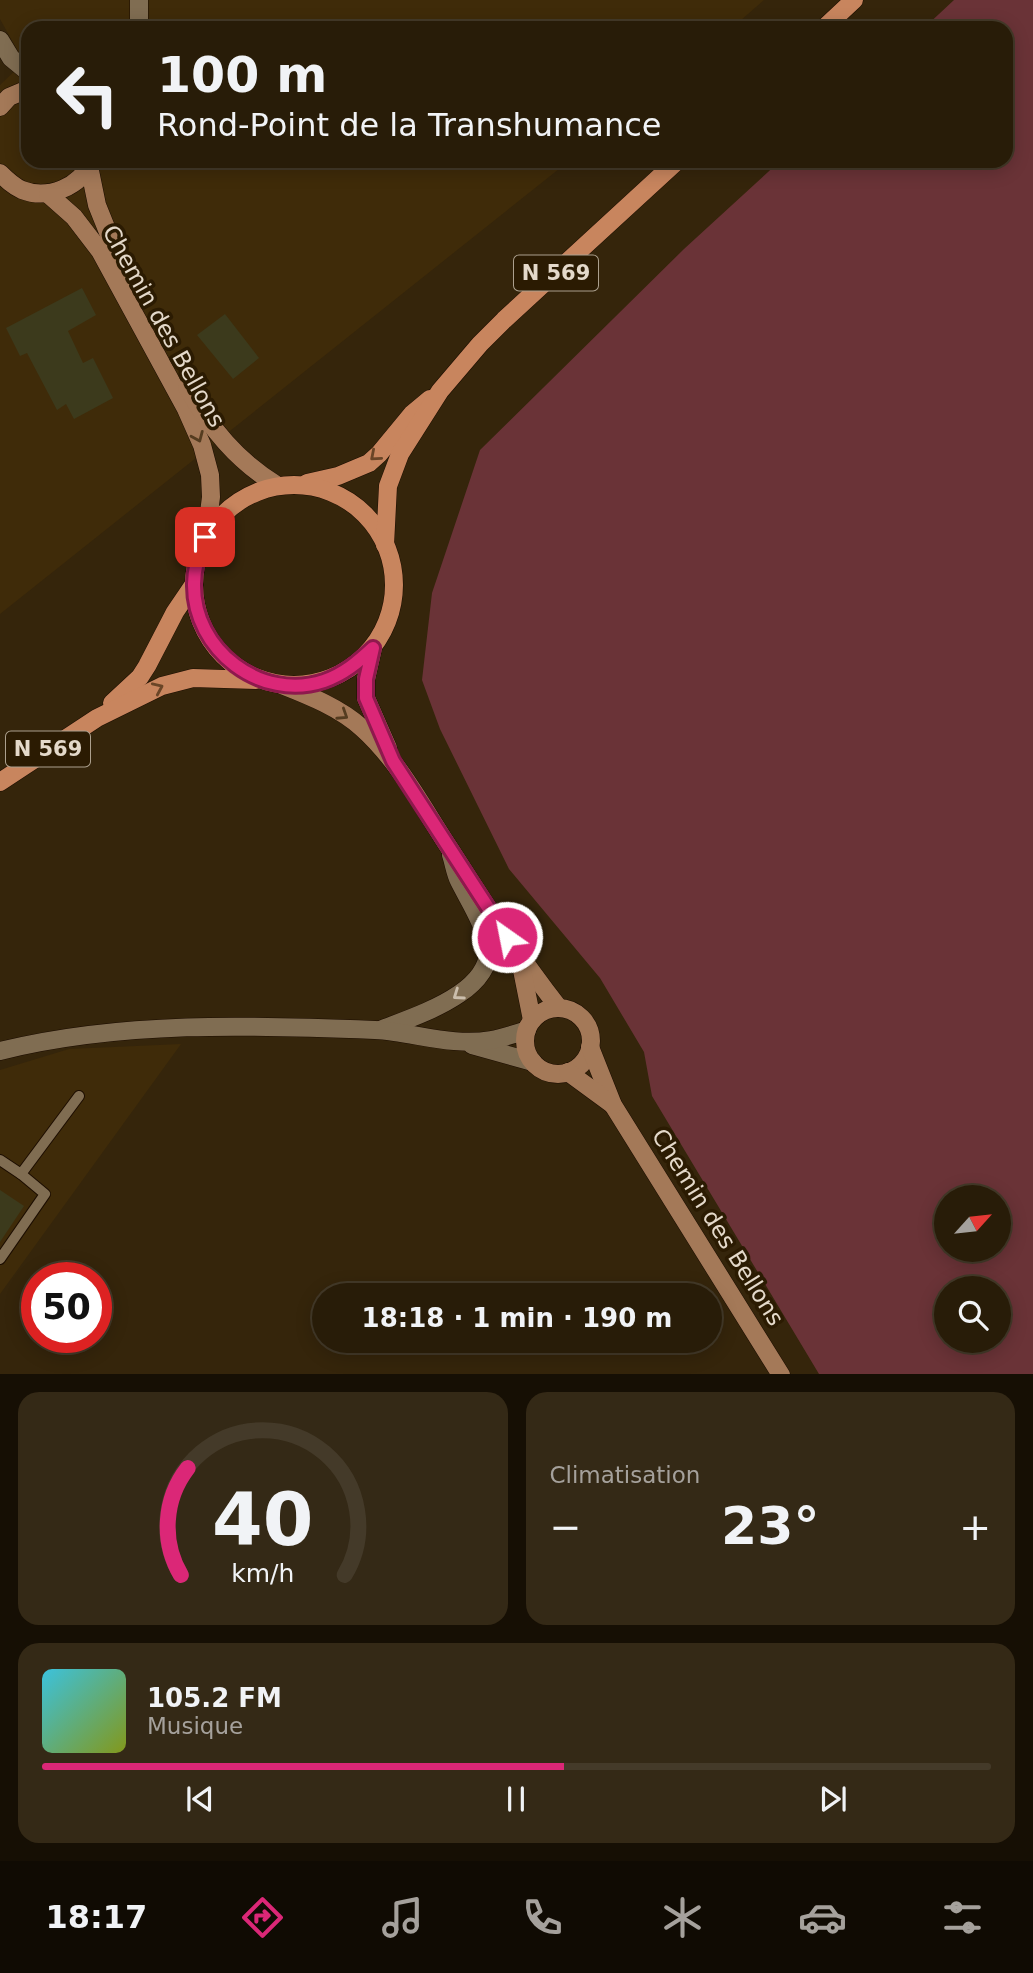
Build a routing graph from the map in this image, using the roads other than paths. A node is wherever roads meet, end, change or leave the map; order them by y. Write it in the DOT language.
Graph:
graph roads {
  1 [pos="139,0"];
  2 [pos="854,0"];
  3 [pos="139,21"];
  4 [pos="832,21"];
  5 [pos="0,40"];
  6 [pos="21,66"];
  7 [pos="21,92"];
  8 [pos="0,107"];
  9 [pos="86,168"];
  10 [pos="91,168"];
  11 [pos="669,168"];
  12 [pos="3,180"];
  13 [pos="48,194"];
  14 [pos="440,391"];
  15 [pos="297,485"];
  16 [pos="278,486"];
  17 [pos="205,537"];
  18 [pos="385,545"];
  19 [pos="194,584"];
  20 [pos="373,648"];
  21 [pos="262,681"];
  22 [pos="282,685"];
  23 [pos="97,718"];
  24 [pos="393,761"];
  25 [pos="0,782"];
  26 [pos="449,849"];
  27 [pos="519,957"];
  28 [pos="559,1008"];
  29 [pos="530,1025"];
  30 [pos="378,1030"];
  31 [pos="462,1041"];
  32 [pos="590,1047"];
  33 [pos="0,1051"];
  34 [pos="533,1062"];
  35 [pos="568,1072"];
  36 [pos="79,1096"];
  37 [pos="613,1105"];
  38 [pos="0,1160"];
  39 [pos="21,1174"];
  40 [pos="0,1259"];
  41 [pos="781,1374"];
  1 -- 3 [label="street"];
  2 -- 4 [label="main road"];
  5 -- 6 [label="street"];
  7 -- 8 [label="main road"];
  9 -- 13 [label="main road"];
  10 -- 16 [label="main road, Chemin des Bellons"];
  11 -- 14 [label="main road, N 569"];
  12 -- 13 [label="main road"];
  13 -- 17 [label="main road, Chemin des Bellons, one-way"];
  14 -- 15 [label="main road, N 569, one-way"];
  14 -- 18 [label="main road, N 569"];
  15 -- 16 [label="main road"];
  15 -- 18 [label="main road"];
  16 -- 17 [label="main road"];
  17 -- 19 [label="main road"];
  18 -- 20 [label="main road"];
  19 -- 21 [label="main road"];
  19 -- 23 [label="main road, N 569"];
  20 -- 22 [label="main road"];
  20 -- 24 [label="main road"];
  21 -- 22 [label="main road"];
  23 -- 21 [label="main road, N 569, one-way"];
  22 -- 24 [label="main road, one-way"];
  23 -- 25 [label="main road, N 569"];
  24 -- 26 [label="main road"];
  26 -- 27 [label="main road"];
  26 -- 30 [label="street, one-way"];
  27 -- 28 [label="main road"];
  27 -- 29 [label="main road"];
  28 -- 29 [label="main road"];
  28 -- 32 [label="main road"];
  29 -- 31 [label="street"];
  29 -- 34 [label="main road"];
  30 -- 31 [label="street"];
  30 -- 33 [label="street"];
  31 -- 34 [label="street"];
  32 -- 35 [label="main road"];
  32 -- 37 [label="main road, Chemin des Bellons"];
  34 -- 35 [label="main road"];
  35 -- 37 [label="main road, Chemin des Bellons"];
  36 -- 39 [label="lane"];
  37 -- 41 [label="main road, Chemin des Bellons"];
  38 -- 39 [label="lane"];
  39 -- 40 [label="lane"];
}
